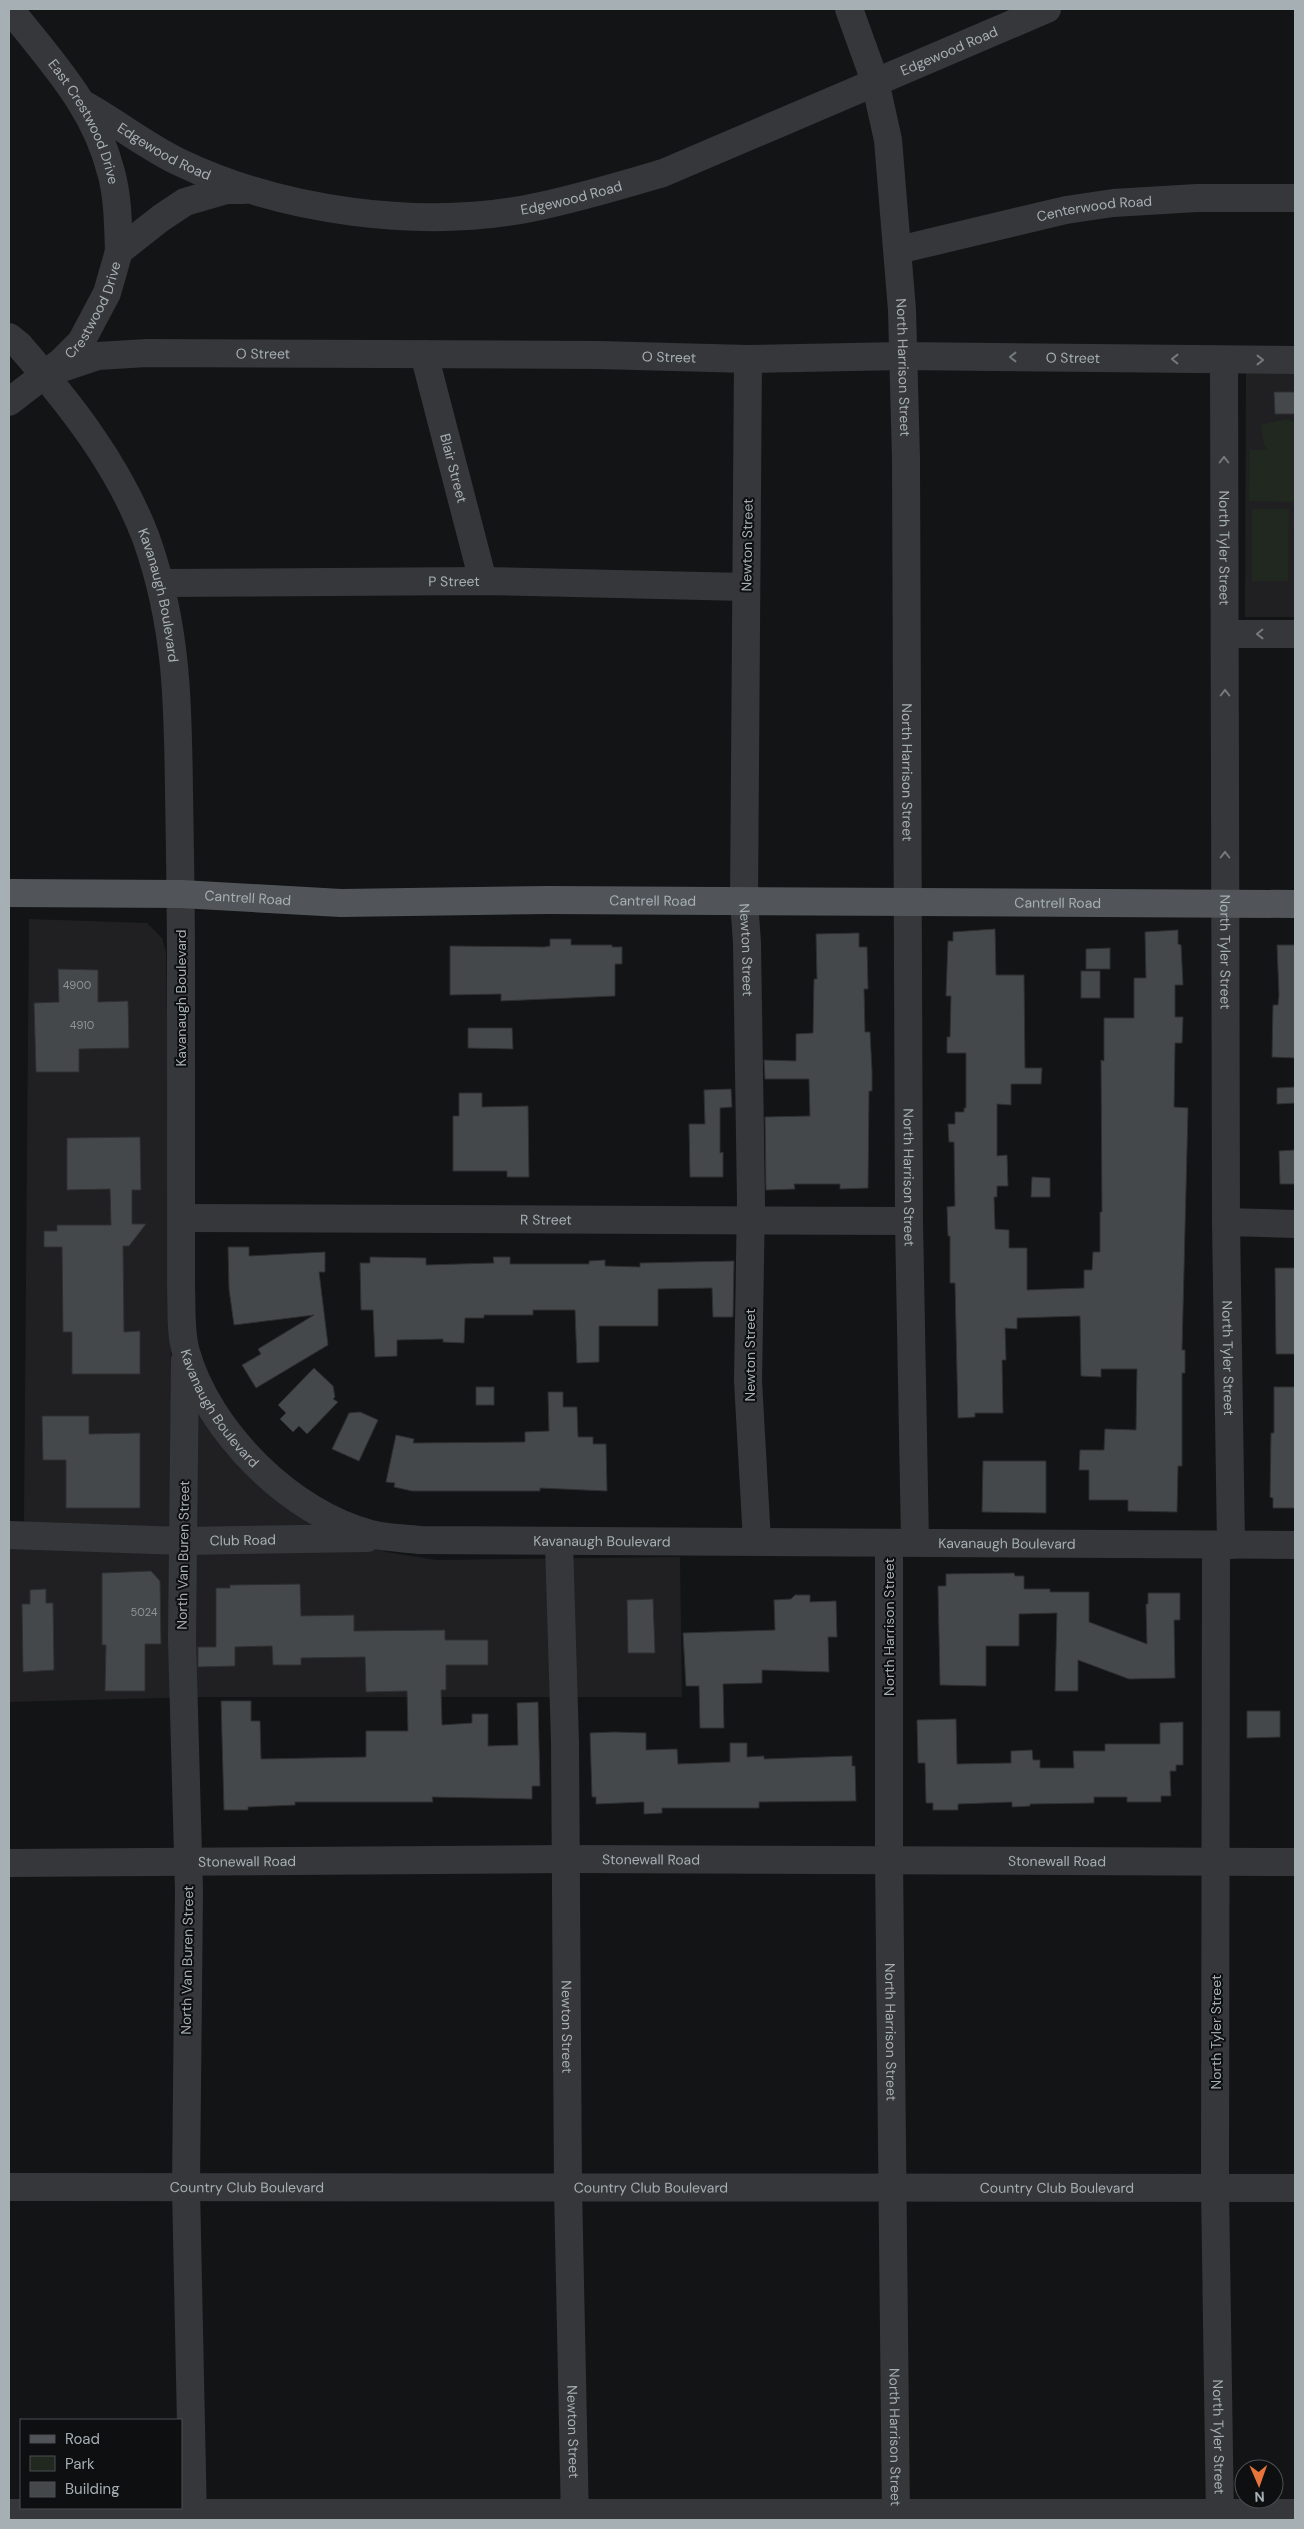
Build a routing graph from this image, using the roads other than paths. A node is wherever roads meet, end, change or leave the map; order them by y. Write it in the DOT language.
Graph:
graph roads {
  1 [pos="10,9"];
  2 [pos="849,9"];
  3 [pos="1047,9"];
  4 [pos="875,81"];
  5 [pos="85,105"];
  6 [pos="254,190"];
  7 [pos="1295,198"];
  8 [pos="898,250"];
  9 [pos="119,251"];
  10 [pos="9,337"];
  11 [pos="424,354"];
  12 [pos="902,356"];
  13 [pos="748,359"];
  14 [pos="1224,360"];
  15 [pos="1295,360"];
  16 [pos="44,374"];
  17 [pos="9,402"];
  18 [pos="483,581"];
  19 [pos="160,583"];
  20 [pos="746,587"];
  21 [pos="1225,634"];
  22 [pos="1295,634"];
  23 [pos="9,893"];
  24 [pos="181,894"];
  25 [pos="744,901"];
  26 [pos="910,903"];
  27 [pos="1225,904"];
  28 [pos="1295,904"];
  29 [pos="182,1218"];
  30 [pos="751,1220"];
  31 [pos="909,1220"];
  32 [pos="1226,1222"];
  33 [pos="1295,1224"];
  34 [pos="186,1351"];
  35 [pos="9,1535"];
  36 [pos="387,1536"];
  37 [pos="183,1541"];
  38 [pos="757,1541"];
  39 [pos="559,1542"];
  40 [pos="902,1543"];
  41 [pos="1224,1545"];
  42 [pos="1295,1545"];
  43 [pos="566,1859"];
  44 [pos="889,1860"];
  45 [pos="187,1861"];
  46 [pos="1216,1861"];
  47 [pos="1295,1862"];
  48 [pos="9,1863"];
  49 [pos="892,2186"];
  50 [pos="9,2187"];
  51 [pos="186,2187"];
  52 [pos="568,2187"];
  53 [pos="1215,2188"];
  54 [pos="1295,2188"];
  55 [pos="9,2513"];
  56 [pos="1295,2513"];
  57 [pos="193,2517"];
  58 [pos="575,2517"];
  59 [pos="896,2517"];
  60 [pos="1220,2517"];
  1 -- 5 [label="street, East Crestwood Drive"];
  2 -- 4 [label="street, North Harrison Street"];
  3 -- 4 [label="street, Edgewood Road"];
  4 -- 6 [label="street, Edgewood Road"];
  4 -- 8 [label="street, North Harrison Street"];
  5 -- 6 [label="street, Edgewood Road"];
  5 -- 9 [label="street, East Crestwood Drive"];
  6 -- 9 [label="street, Crestwood Drive"];
  7 -- 8 [label="street, Centerwood Road"];
  8 -- 12 [label="street, North Harrison Street"];
  9 -- 16 [label="street, Crestwood Drive"];
  10 -- 16 [label="street, Kavanaugh Boulevard"];
  11 -- 13 [label="street, O Street"];
  11 -- 16 [label="street, O Street"];
  11 -- 18 [label="street, Blair Street"];
  12 -- 13 [label="street, O Street"];
  14 -- 12 [label="street, O Street, one-way"];
  12 -- 26 [label="street, North Harrison Street"];
  13 -- 20 [label="street, Newton Street"];
  14 -- 15 [label="street, O Street, one-way"];
  21 -- 14 [label="street, North Tyler Street, one-way"];
  16 -- 17 [label="street, Crestwood Drive"];
  16 -- 19 [label="street, Kavanaugh Boulevard"];
  18 -- 19 [label="street, P Street"];
  18 -- 20 [label="street, P Street"];
  19 -- 24 [label="street, Kavanaugh Boulevard"];
  20 -- 25 [label="street, Newton Street"];
  22 -- 21 [label="street, one-way"];
  27 -- 21 [label="street, North Tyler Street, one-way"];
  23 -- 24 [label="main road, Cantrell Road"];
  24 -- 25 [label="main road, Cantrell Road"];
  24 -- 29 [label="street, Kavanaugh Boulevard"];
  25 -- 26 [label="main road, Cantrell Road"];
  25 -- 30 [label="street, Newton Street"];
  26 -- 27 [label="main road, Cantrell Road"];
  26 -- 31 [label="street, North Harrison Street"];
  27 -- 28 [label="main road, Cantrell Road"];
  27 -- 32 [label="street, North Tyler Street"];
  29 -- 30 [label="street, R Street"];
  29 -- 34 [label="street, Kavanaugh Boulevard"];
  30 -- 31 [label="street, R Street"];
  30 -- 38 [label="street, Newton Street"];
  31 -- 40 [label="street, North Harrison Street"];
  32 -- 33 [label="street"];
  32 -- 41 [label="street, North Tyler Street"];
  34 -- 36 [label="street, Kavanaugh Boulevard"];
  34 -- 37 [label="street, North Van Buren Street"];
  35 -- 37 [label="street, Club Road"];
  36 -- 37 [label="street, Club Road"];
  36 -- 39 [label="street, Kavanaugh Boulevard"];
  37 -- 45 [label="street, North Van Buren Street"];
  38 -- 39 [label="street, Kavanaugh Boulevard"];
  38 -- 40 [label="street, Kavanaugh Boulevard"];
  39 -- 43 [label="street, Newton Street"];
  40 -- 41 [label="street, Kavanaugh Boulevard"];
  40 -- 44 [label="street, North Harrison Street"];
  41 -- 42 [label="street, Kavanaugh Boulevard"];
  41 -- 46 [label="street, North Tyler Street"];
  43 -- 44 [label="street, Stonewall Road"];
  43 -- 45 [label="street, Stonewall Road"];
  43 -- 52 [label="street, Newton Street"];
  44 -- 46 [label="street, Stonewall Road"];
  44 -- 49 [label="street, North Harrison Street"];
  45 -- 48 [label="street, Stonewall Road"];
  45 -- 51 [label="street, North Van Buren Street"];
  46 -- 47 [label="street, Stonewall Road"];
  46 -- 53 [label="street, North Tyler Street"];
  49 -- 52 [label="street, Country Club Boulevard"];
  49 -- 53 [label="street, Country Club Boulevard"];
  49 -- 59 [label="street, North Harrison Street"];
  50 -- 51 [label="street, Country Club Boulevard"];
  51 -- 52 [label="street, Country Club Boulevard"];
  51 -- 57 [label="street, North Van Buren Street"];
  52 -- 58 [label="street, Newton Street"];
  53 -- 54 [label="street, Country Club Boulevard"];
  53 -- 60 [label="street, North Tyler Street"];
  55 -- 57 [label="street"];
  56 -- 60 [label="street"];
  57 -- 58 [label="street"];
  58 -- 59 [label="street"];
  59 -- 60 [label="street"];
}
